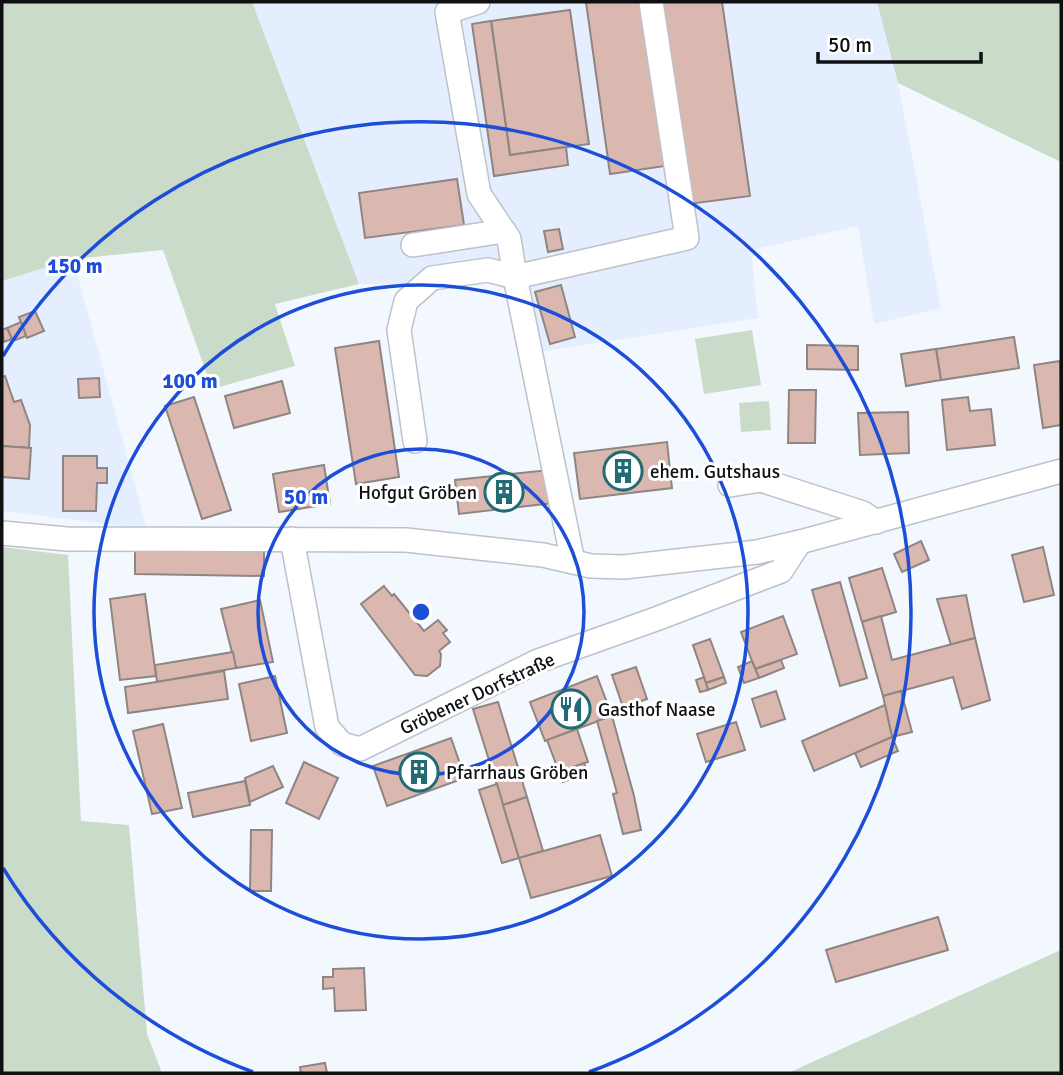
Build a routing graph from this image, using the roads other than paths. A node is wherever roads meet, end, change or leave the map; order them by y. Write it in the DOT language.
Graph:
graph roads {
  1 [pos="478,2"];
  2 [pos="651,2"];
  3 [pos="504,231"];
  4 [pos="413,245"];
  5 [pos="515,277"];
  6 [pos="415,441"];
  7 [pos="1061,471"];
  8 [pos="730,485"];
  9 [pos="876,522"];
  10 [pos="2,533"];
  11 [pos="292,539"];
  12 [pos="800,542"];
  13 [pos="573,562"];
  1 -- 3 [label="street"];
  2 -- 5 [label="street"];
  3 -- 4 [label="street"];
  3 -- 5 [label="street"];
  5 -- 6 [label="street"];
  5 -- 13 [label="street"];
  7 -- 9 [label="street"];
  8 -- 9 [label="street"];
  9 -- 12 [label="street"];
  10 -- 11 [label="street"];
  11 -- 12 [label="street, Gröbener Dorfstraße"];
  11 -- 13 [label="street"];
  12 -- 13 [label="street"];
}
